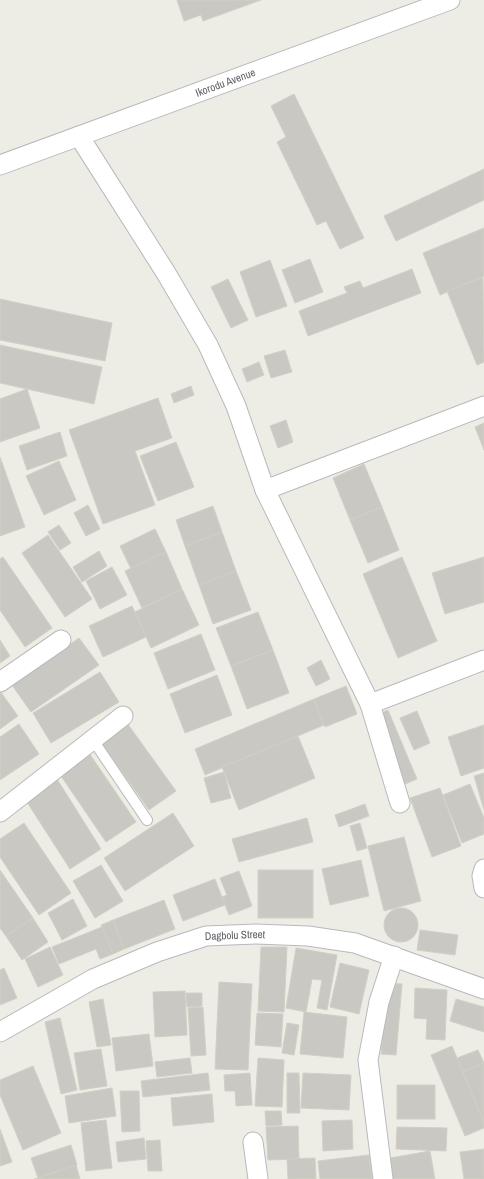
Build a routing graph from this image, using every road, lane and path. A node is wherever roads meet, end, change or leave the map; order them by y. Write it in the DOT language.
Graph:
graph roads {
  1 [pos="450,0"];
  2 [pos="79,136"];
  3 [pos="0,165"];
  4 [pos="484,406"];
  5 [pos="265,490"];
  6 [pos="61,640"];
  7 [pos="484,660"];
  8 [pos="0,682"];
  9 [pos="370,704"];
  10 [pos="123,716"];
  11 [pos="93,740"];
  12 [pos="400,803"];
  13 [pos="0,812"];
  14 [pos="147,820"];
  15 [pos="484,869"];
  16 [pos="484,888"];
  17 [pos="394,956"];
  18 [pos="484,989"];
  19 [pos="0,1032"];
  20 [pos="254,1142"];
  21 [pos="258,1179"];
  22 [pos="383,1179"];
  1 -- 2 [label="street, Ikorodu Avenue"];
  2 -- 3 [label="street, Ikorodu Avenue"];
  2 -- 5 [label="street"];
  4 -- 5 [label="street"];
  5 -- 9 [label="street"];
  6 -- 8 [label="street"];
  7 -- 9 [label="street"];
  9 -- 12 [label="street"];
  10 -- 11 [label="street"];
  11 -- 13 [label="street"];
  11 -- 14 [label="lane"];
  15 -- 16 [label="street"];
  17 -- 18 [label="street, Dagbolu Street"];
  17 -- 19 [label="street, Dagbolu Street"];
  17 -- 22 [label="street"];
  20 -- 21 [label="street"];
}
